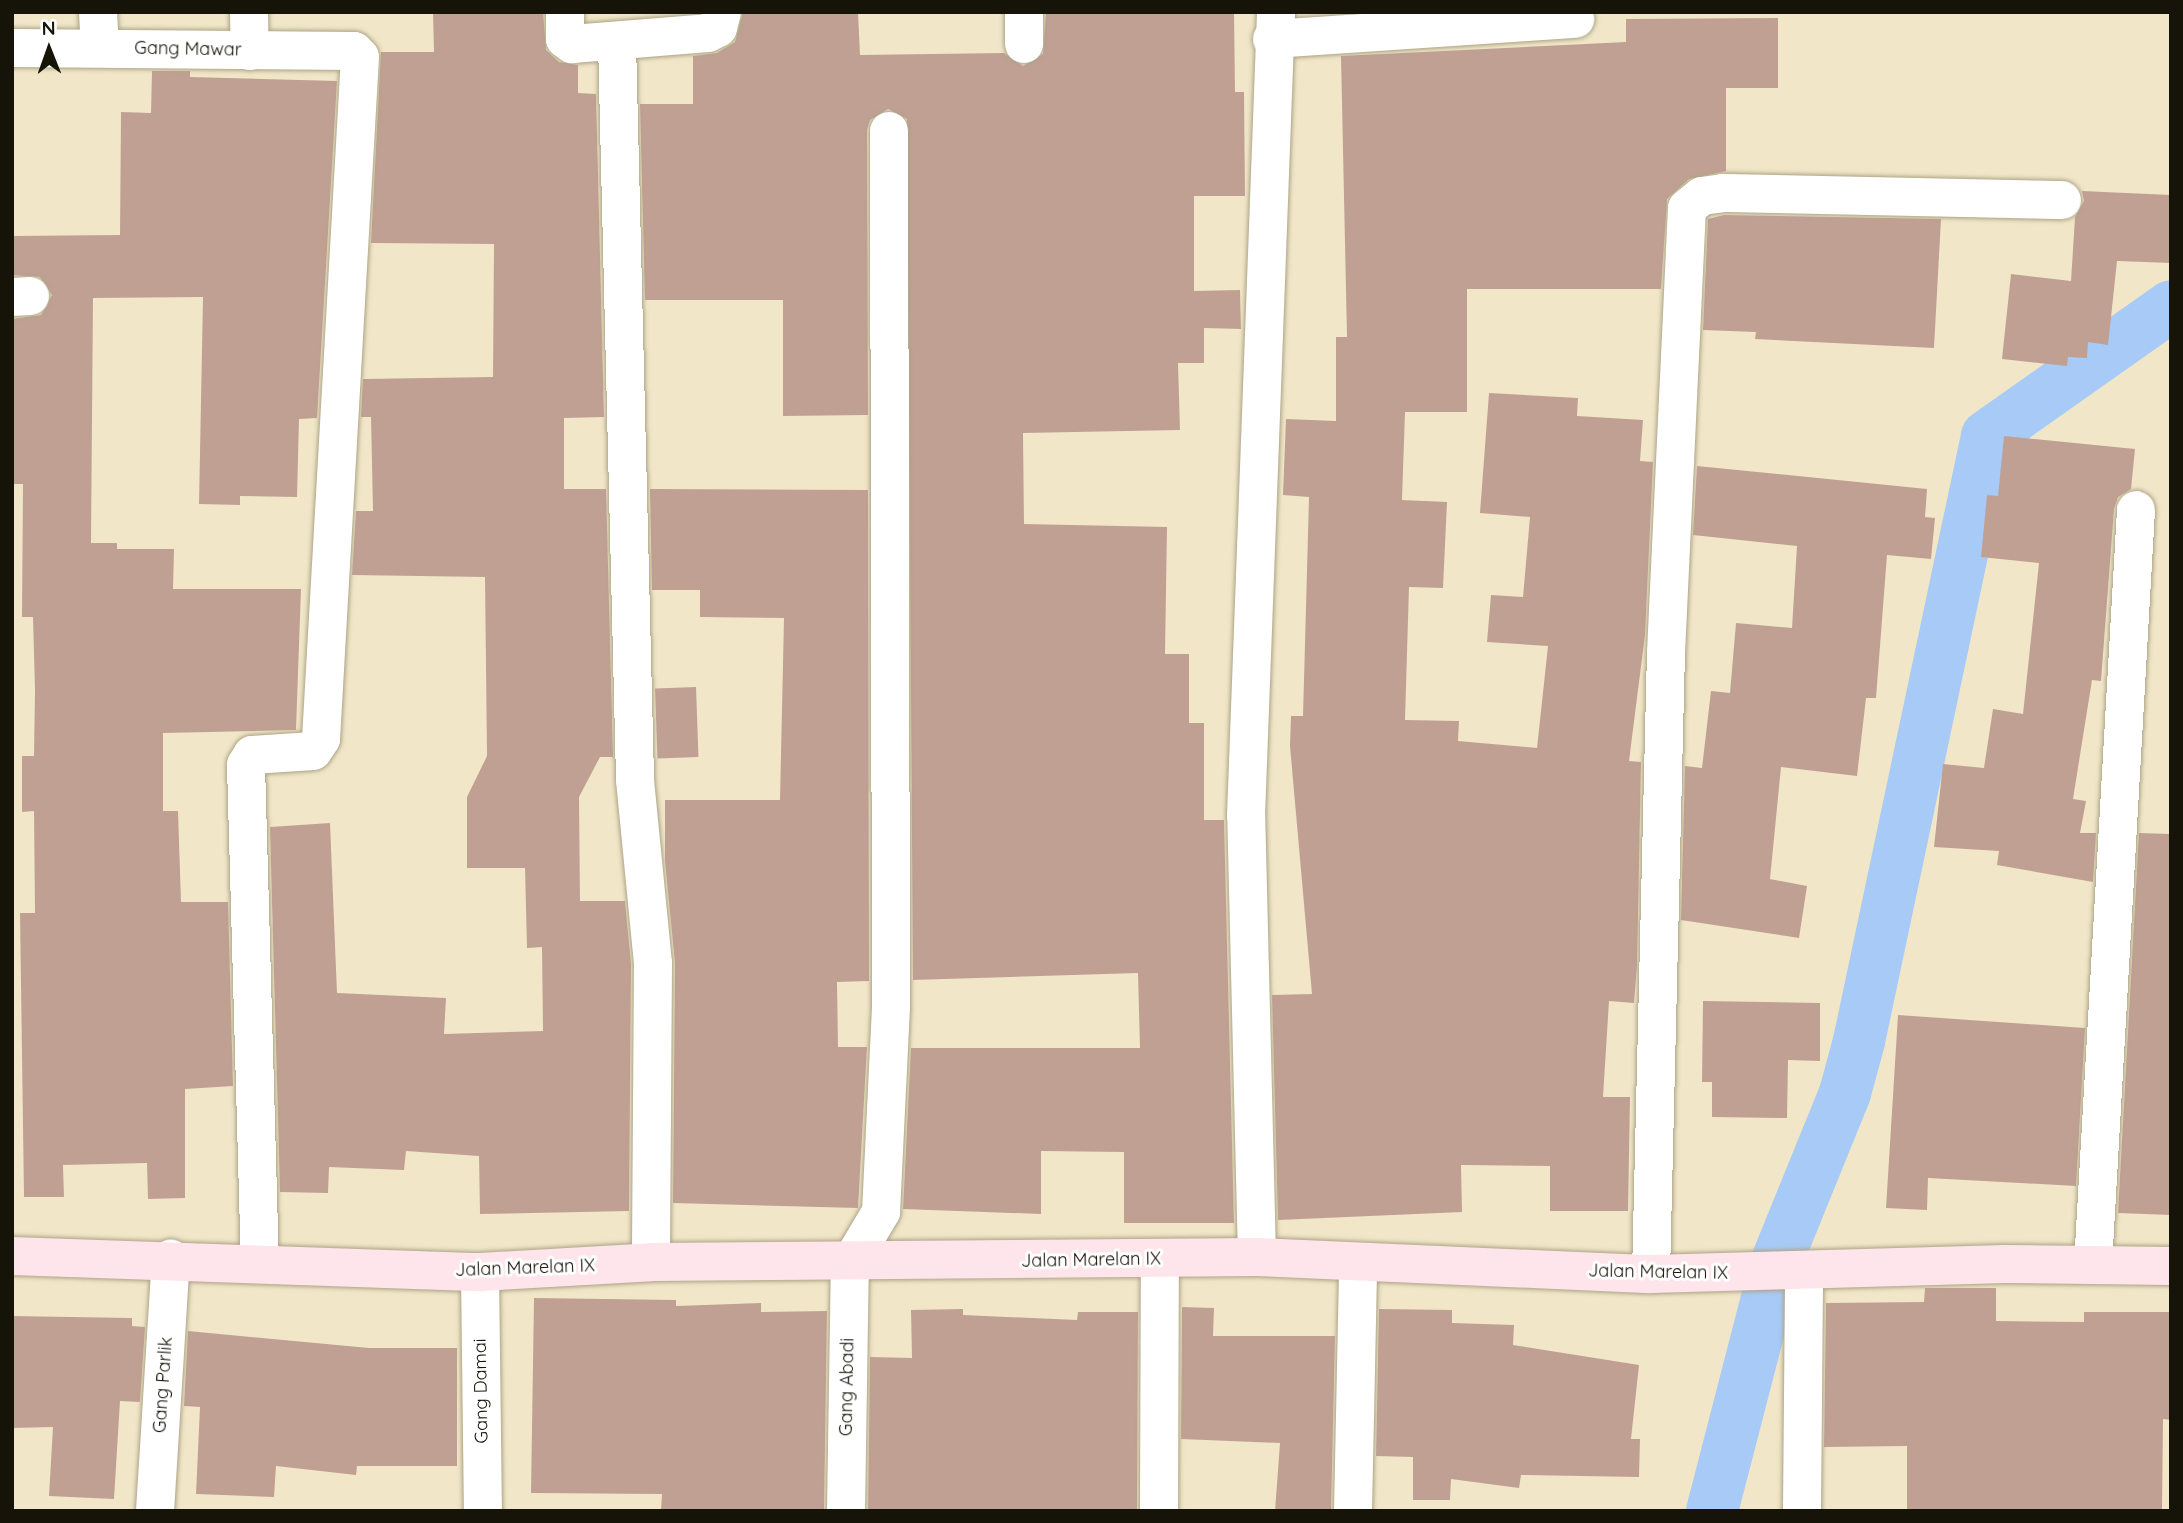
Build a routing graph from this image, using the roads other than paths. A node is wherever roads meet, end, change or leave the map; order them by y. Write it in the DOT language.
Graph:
graph roads {
  1 [pos="249,12"];
  2 [pos="565,12"];
  3 [pos="722,12"];
  4 [pos="1491,18"];
  5 [pos="1575,19"];
  6 [pos="1274,25"];
  7 [pos="99,30"];
  8 [pos="617,42"];
  9 [pos="12,48"];
  10 [pos="250,51"];
  11 [pos="889,131"];
  12 [pos="2062,200"];
  13 [pos="2136,510"];
  14 [pos="12,1256"];
  15 [pos="1257,1257"];
  16 [pos="1160,1258"];
  17 [pos="171,1259"];
  18 [pos="651,1262"];
  19 [pos="1358,1262"];
  20 [pos="260,1263"];
  21 [pos="850,1264"];
  22 [pos="2092,1265"];
  23 [pos="2171,1266"];
  24 [pos="1796,1271"];
  25 [pos="480,1272"];
  26 [pos="1651,1274"];
  27 [pos="155,1511"];
  28 [pos="483,1511"];
  29 [pos="846,1511"];
  30 [pos="1159,1511"];
  31 [pos="1353,1511"];
  32 [pos="1802,1511"];
  1 -- 10 [label="street"];
  2 -- 8 [label="street"];
  3 -- 8 [label="street"];
  4 -- 5 [label="street"];
  4 -- 6 [label="street"];
  6 -- 15 [label="street"];
  7 -- 9 [label="street, Gang Mawar"];
  7 -- 10 [label="street, Gang Mawar"];
  8 -- 18 [label="street"];
  10 -- 20 [label="street, Gang Mawar"];
  11 -- 21 [label="street"];
  12 -- 26 [label="street"];
  13 -- 22 [label="street"];
  14 -- 17 [label="main road, Jalan Marelan IX"];
  15 -- 16 [label="main road, Jalan Marelan IX"];
  15 -- 19 [label="main road, Jalan Marelan IX"];
  16 -- 21 [label="main road, Jalan Marelan IX"];
  16 -- 30 [label="street"];
  17 -- 20 [label="main road, Jalan Marelan IX"];
  17 -- 27 [label="street, Gang Parlik"];
  18 -- 21 [label="main road, Jalan Marelan IX"];
  18 -- 25 [label="main road, Jalan Marelan IX"];
  19 -- 26 [label="main road, Jalan Marelan IX"];
  19 -- 31 [label="street"];
  20 -- 25 [label="main road, Jalan Marelan IX"];
  21 -- 29 [label="street, Gang Abadi"];
  22 -- 23 [label="main road, Jalan Marelan IX"];
  22 -- 24 [label="main road, Jalan Marelan IX"];
  24 -- 26 [label="main road, Jalan Marelan IX"];
  24 -- 32 [label="street"];
  25 -- 28 [label="street, Gang Damai"];
}
